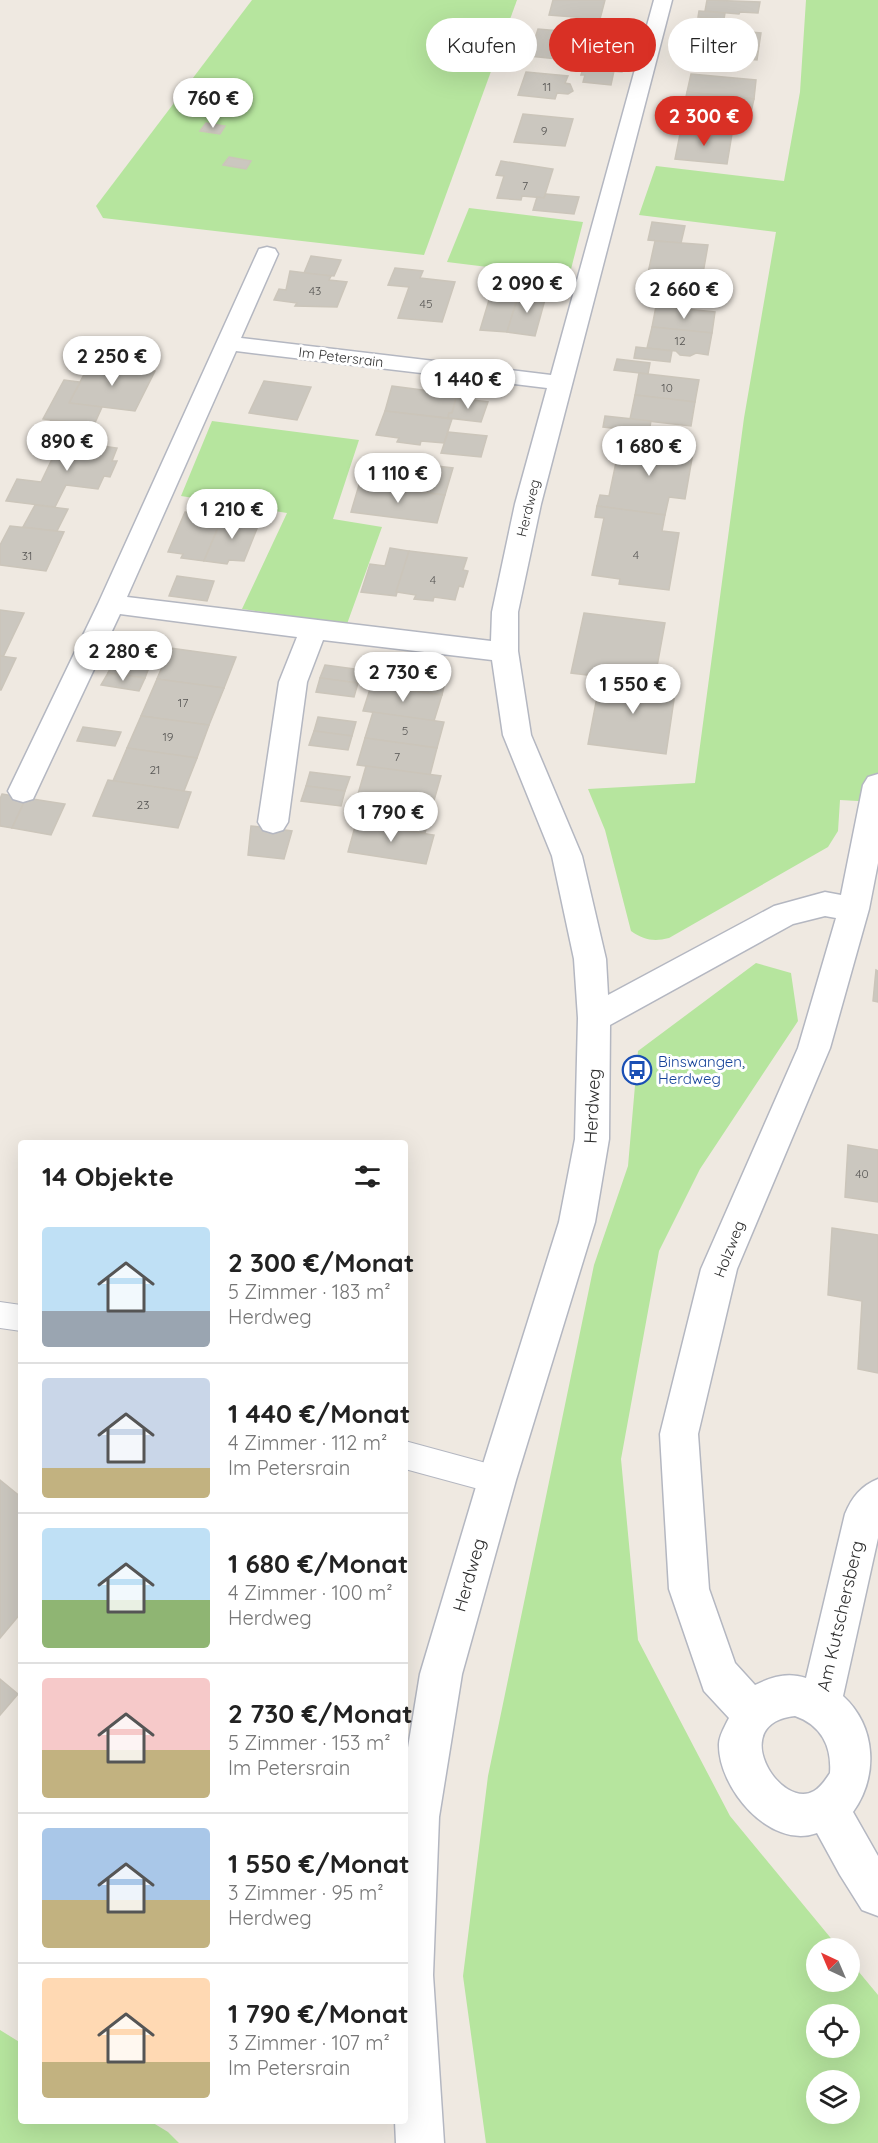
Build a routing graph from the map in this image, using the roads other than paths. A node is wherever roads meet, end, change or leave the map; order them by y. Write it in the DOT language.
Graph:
graph roads {
  1 [pos="663,0"];
  2 [pos="267,254"];
  3 [pos="228,343"];
  4 [pos="562,383"];
  5 [pos="111,604"];
  6 [pos="314,629"];
  7 [pos="504,651"];
  8 [pos="878,785"];
  9 [pos="23,791"];
  10 [pos="273,822"];
  11 [pos="854,909"];
  12 [pos="594,1018"];
  13 [pos="0,1315"];
  14 [pos="18,1318"];
  15 [pos="408,1456"];
  16 [pos="496,1480"];
  17 [pos="878,1498"];
  18 [pos="820,1704"];
  19 [pos="752,1713"];
  20 [pos="827,1808"];
  21 [pos="878,1894"];
  22 [pos="420,2143"];
  1 -- 4 [label="street, Herdweg"];
  2 -- 3 [label="street"];
  3 -- 4 [label="street, Im Petersrain"];
  3 -- 5 [label="street"];
  4 -- 7 [label="street, Herdweg"];
  5 -- 6 [label="street"];
  5 -- 9 [label="street"];
  6 -- 7 [label="street"];
  6 -- 10 [label="street"];
  7 -- 12 [label="street, Herdweg"];
  8 -- 11 [label="street, Holzweg"];
  11 -- 12 [label="street"];
  11 -- 19 [label="street, Holzweg"];
  12 -- 16 [label="street, Herdweg"];
  13 -- 14 [label="lane"];
  15 -- 16 [label="lane"];
  16 -- 22 [label="street, Herdweg"];
  17 -- 18 [label="street, Am Kutschersberg"];
  18 -- 19 [label="street"];
  18 -- 20 [label="street"];
  19 -- 20 [label="street"];
  20 -- 21 [label="street"];
}
